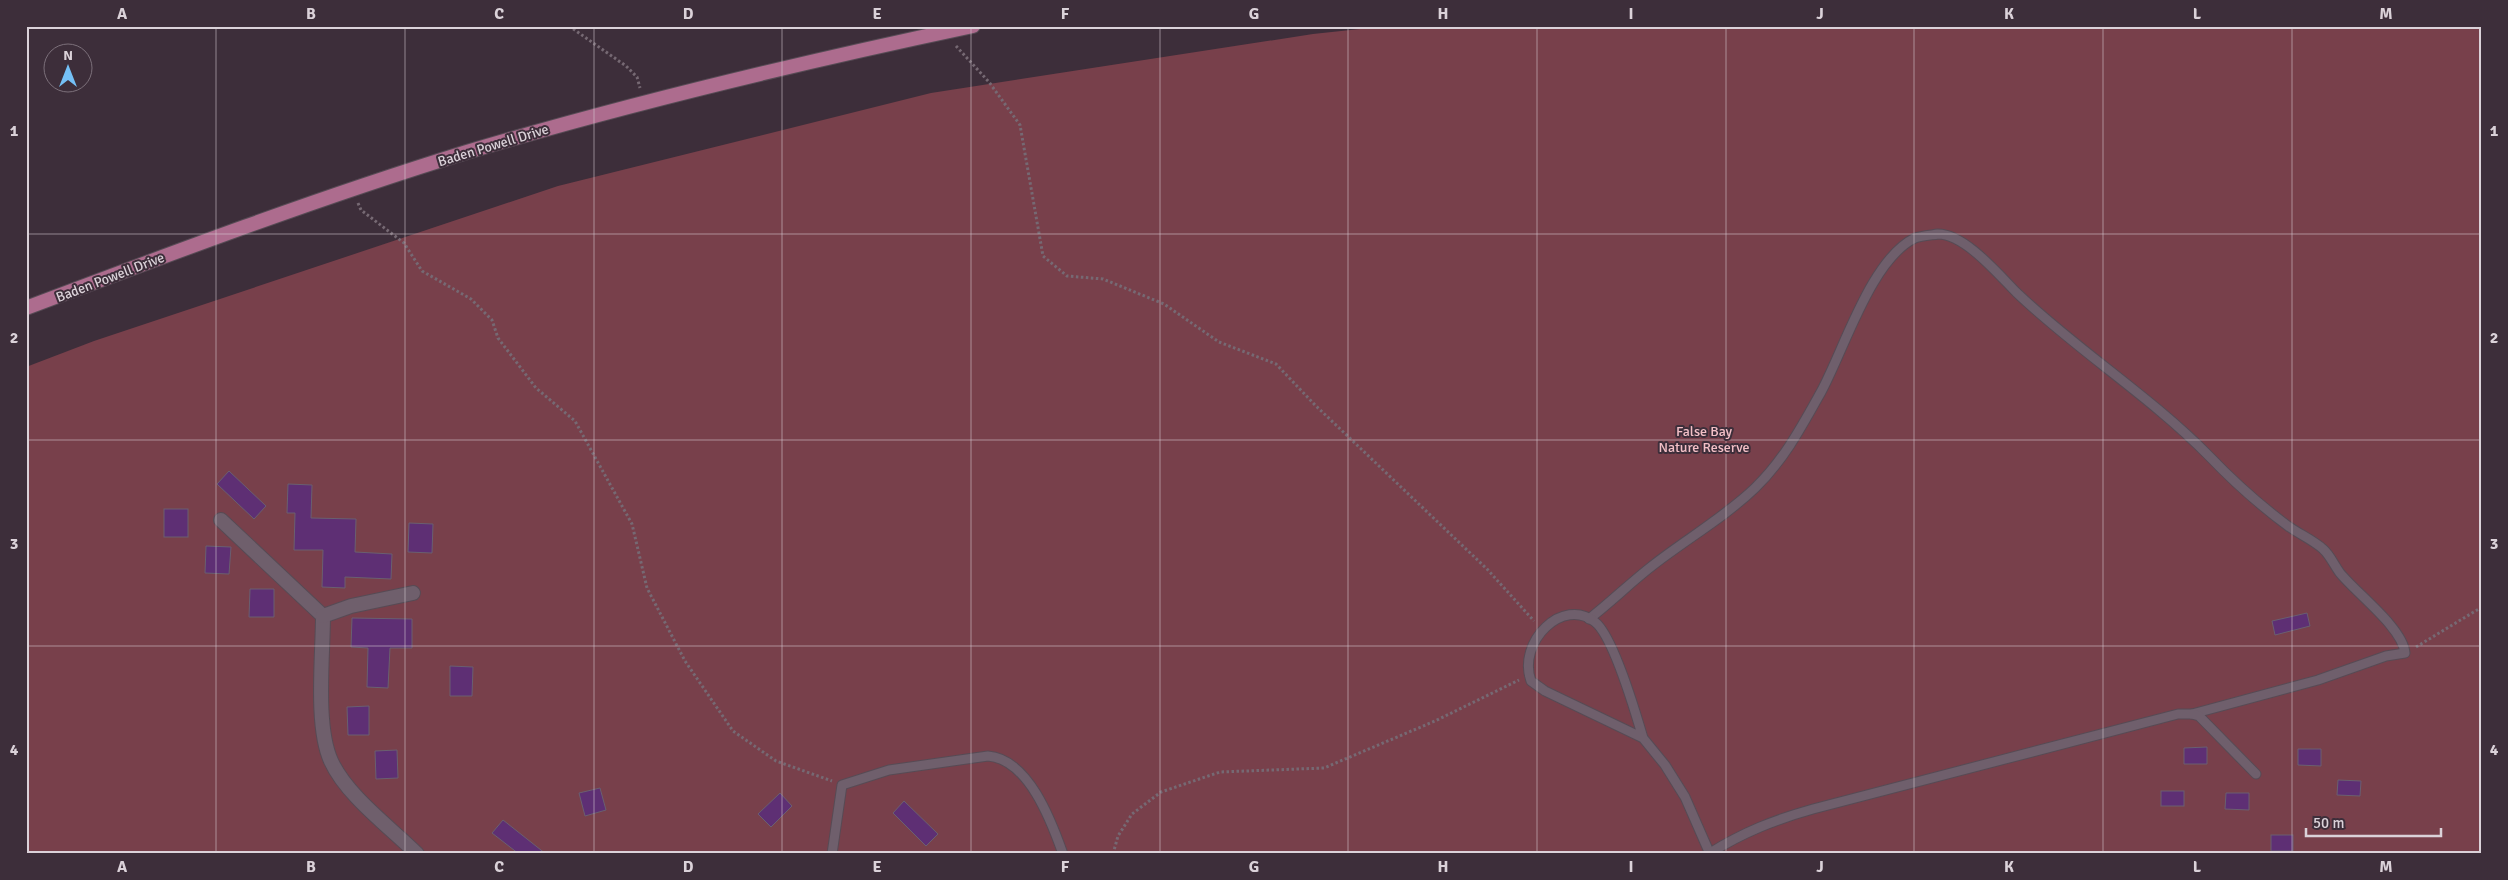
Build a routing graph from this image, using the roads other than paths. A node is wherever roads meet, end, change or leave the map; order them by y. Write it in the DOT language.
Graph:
graph roads {
  1 [pos="973,26"];
  2 [pos="26,308"];
  3 [pos="221,520"];
  4 [pos="413,593"];
  5 [pos="323,616"];
  6 [pos="1589,619"];
  7 [pos="2192,714"];
  8 [pos="1643,738"];
  9 [pos="2256,774"];
  10 [pos="1710,853"];
  11 [pos="417,854"];
  12 [pos="832,854"];
  13 [pos="1063,854"];
  1 -- 2 [label="main road, Baden Powell Drive"];
  3 -- 5 [label="street"];
  4 -- 5 [label="street"];
  5 -- 11 [label="street"];
  6 -- 7 [label="lane"];
  6 -- 8 [label="lane"];
  6 -- 8 [label="lane"];
  7 -- 9 [label="lane"];
  7 -- 10 [label="lane"];
  8 -- 10 [label="lane"];
  12 -- 13 [label="lane"];
}
